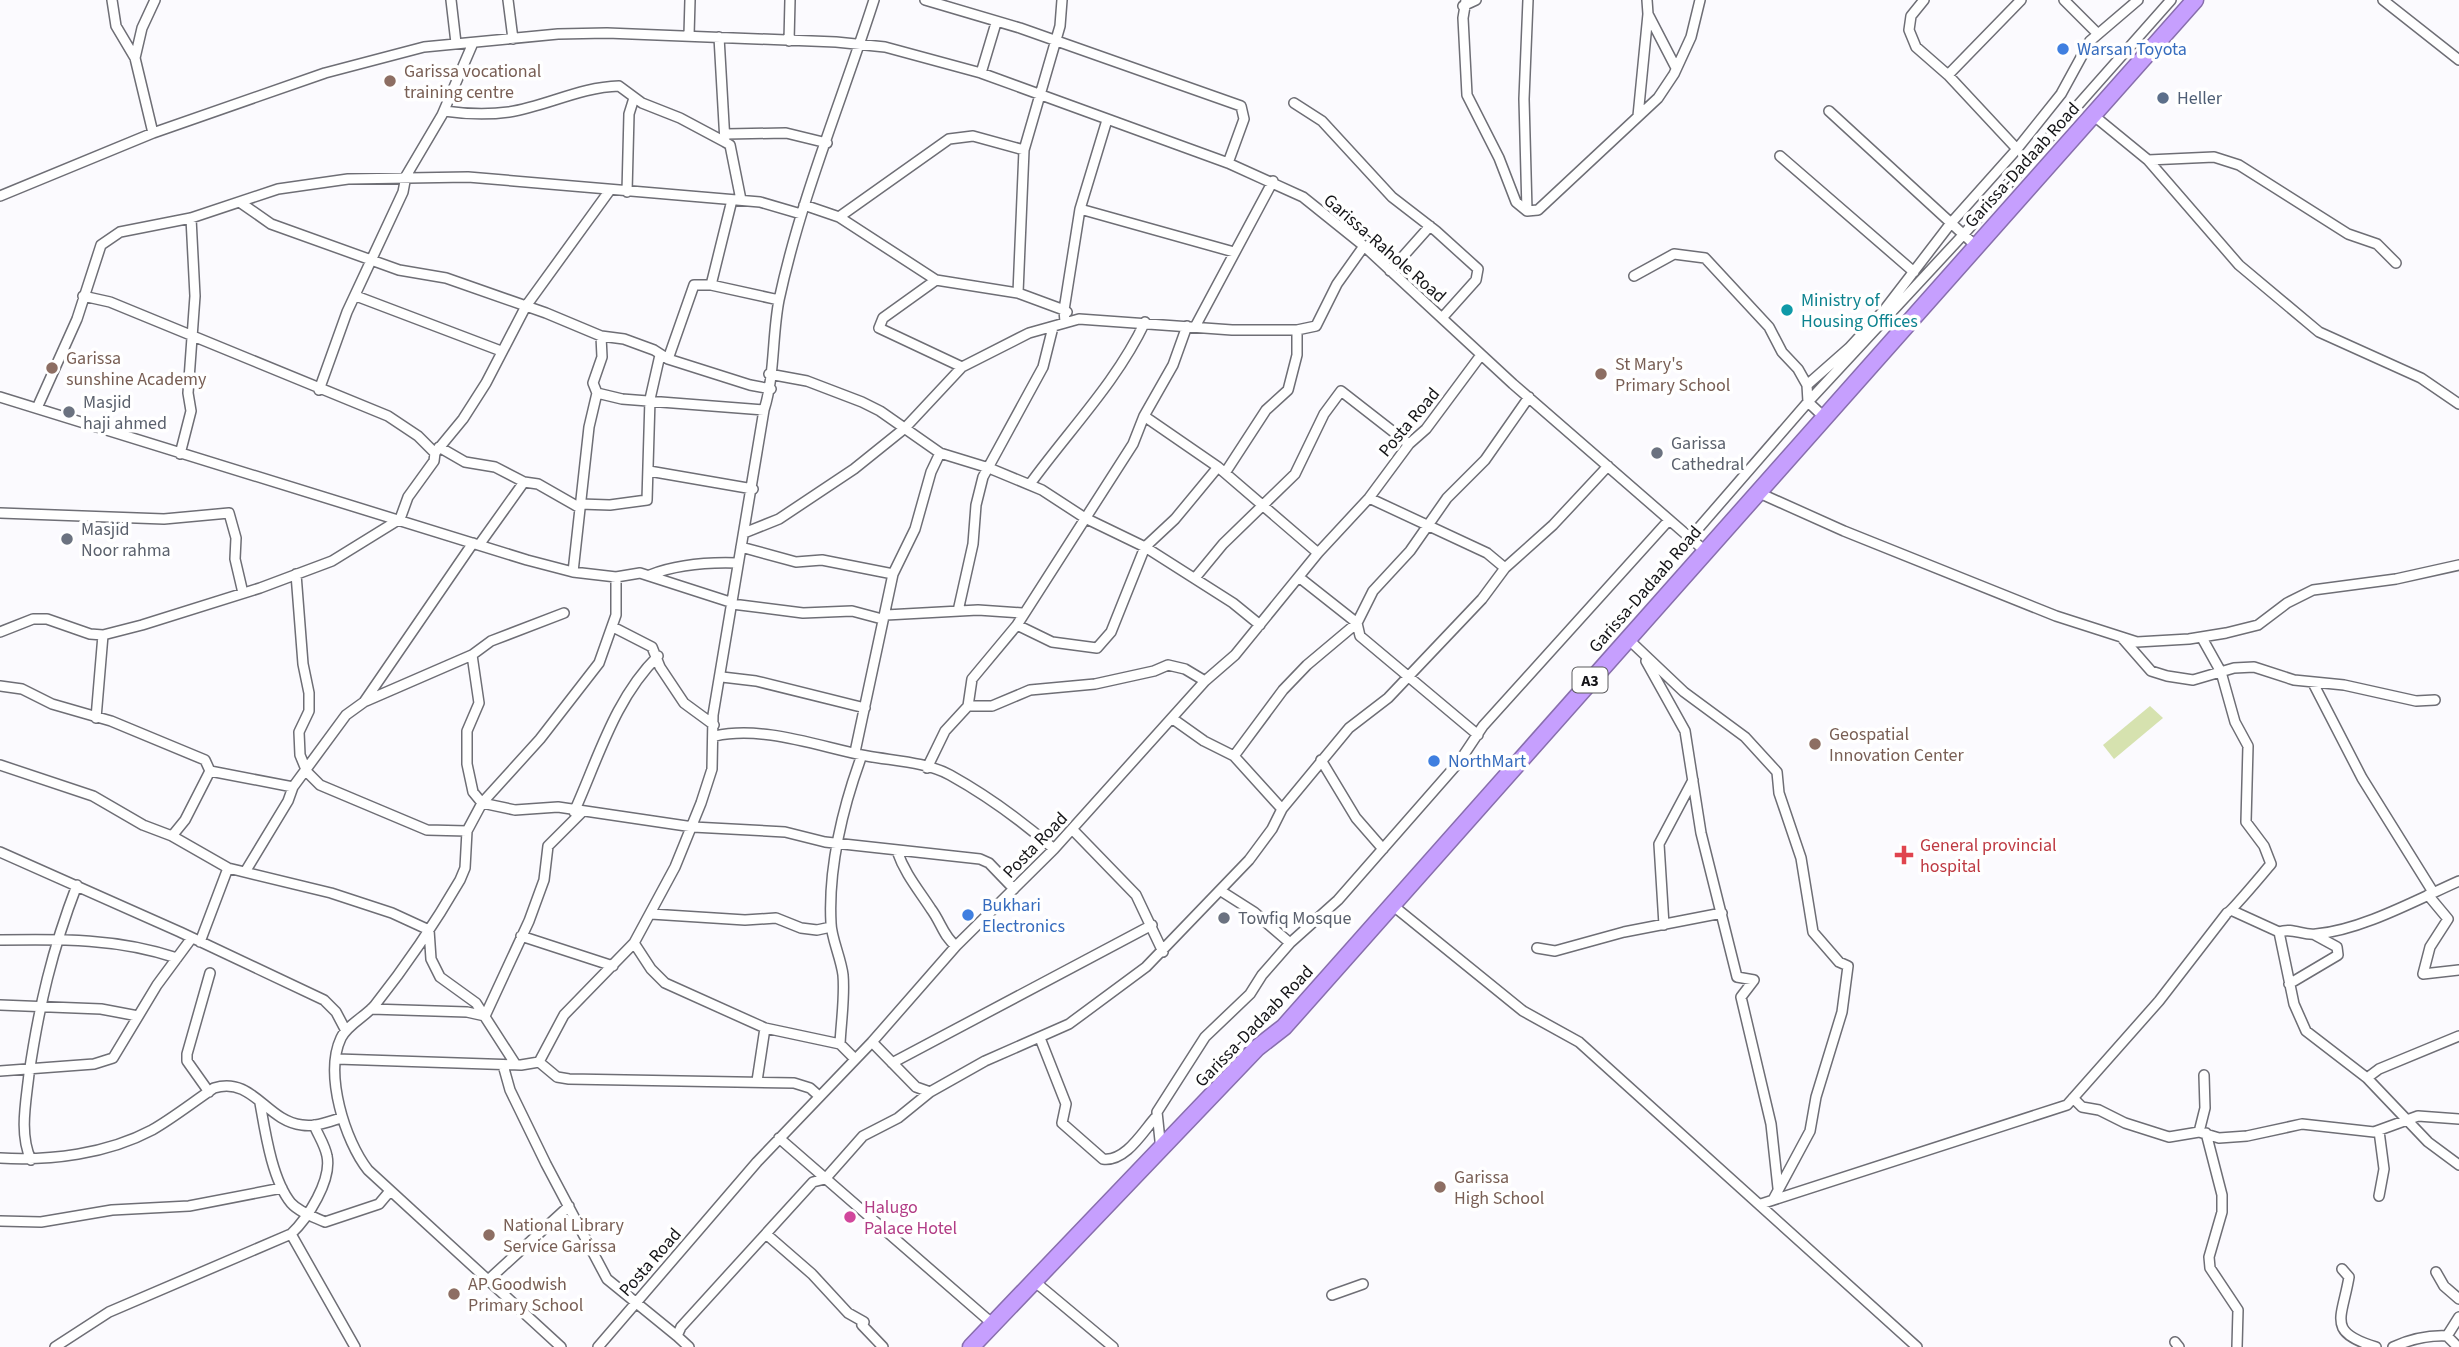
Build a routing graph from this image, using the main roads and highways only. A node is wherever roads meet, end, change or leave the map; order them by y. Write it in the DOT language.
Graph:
graph roads {
  1 [pos="2181,3"];
  2 [pos="971,1347"];
  1 -- 2 [label="highway, Garissa-Dadaab Road / A3"];
}
